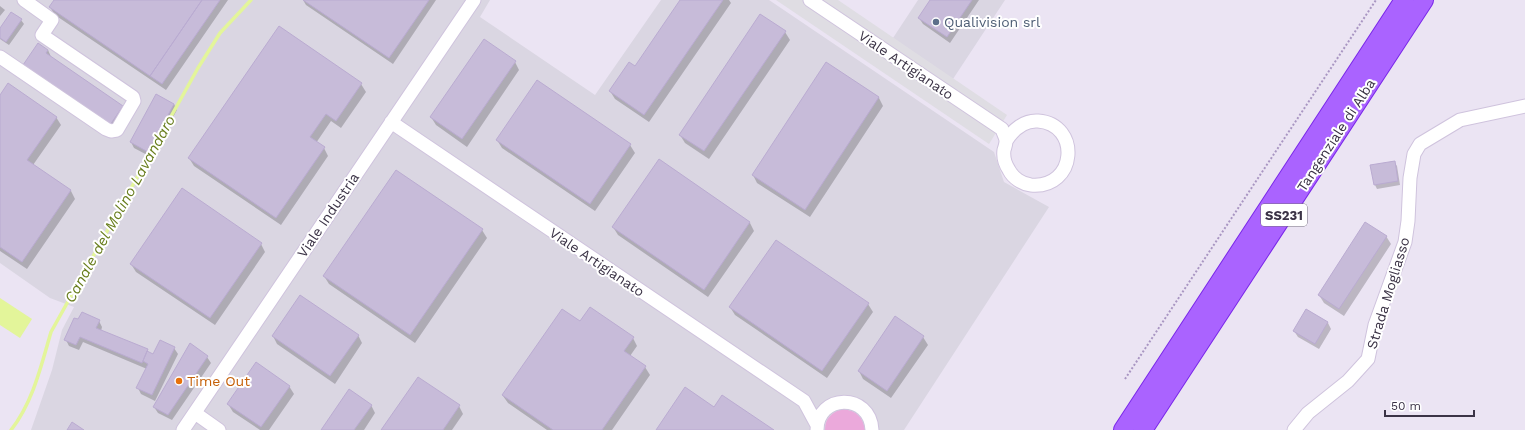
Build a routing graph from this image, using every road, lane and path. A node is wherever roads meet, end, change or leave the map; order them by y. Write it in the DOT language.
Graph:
graph roads {
  1 [pos="24,0"];
  2 [pos="474,0"];
  3 [pos="810,0"];
  4 [pos="1376,0"];
  5 [pos="1404,0"];
  6 [pos="1424,0"];
  7 [pos="0,57"];
  8 [pos="1525,106"];
  9 [pos="391,122"];
  10 [pos="1004,135"];
  11 [pos="1125,379"];
  12 [pos="804,401"];
  13 [pos="833,404"];
  14 [pos="195,413"];
  15 [pos="817,427"];
  16 [pos="183,430"];
  17 [pos="219,430"];
  18 [pos="872,430"];
  19 [pos="1123,430"];
  20 [pos="1143,430"];
  21 [pos="1294,430"];
  1 -- 7 [label="street"];
  2 -- 9 [label="street, Viale Industria"];
  3 -- 10 [label="street, Viale Artigianato"];
  4 -- 11 [label="path"];
  5 -- 19 [label="highway, Tangenziale di Alba / SS231"];
  6 -- 20 [label="highway, Tangenziale di Alba / SS231"];
  8 -- 21 [label="street, Strada Mogliasso"];
  9 -- 12 [label="street, Viale Artigianato"];
  9 -- 14 [label="street, Viale Industria"];
  10 -- 10 [label="street"];
  12 -- 13 [label="street"];
  12 -- 15 [label="street"];
  13 -- 15 [label="street"];
  13 -- 18 [label="street"];
  14 -- 16 [label="street, Viale Industria"];
  14 -- 17 [label="street"];
}
